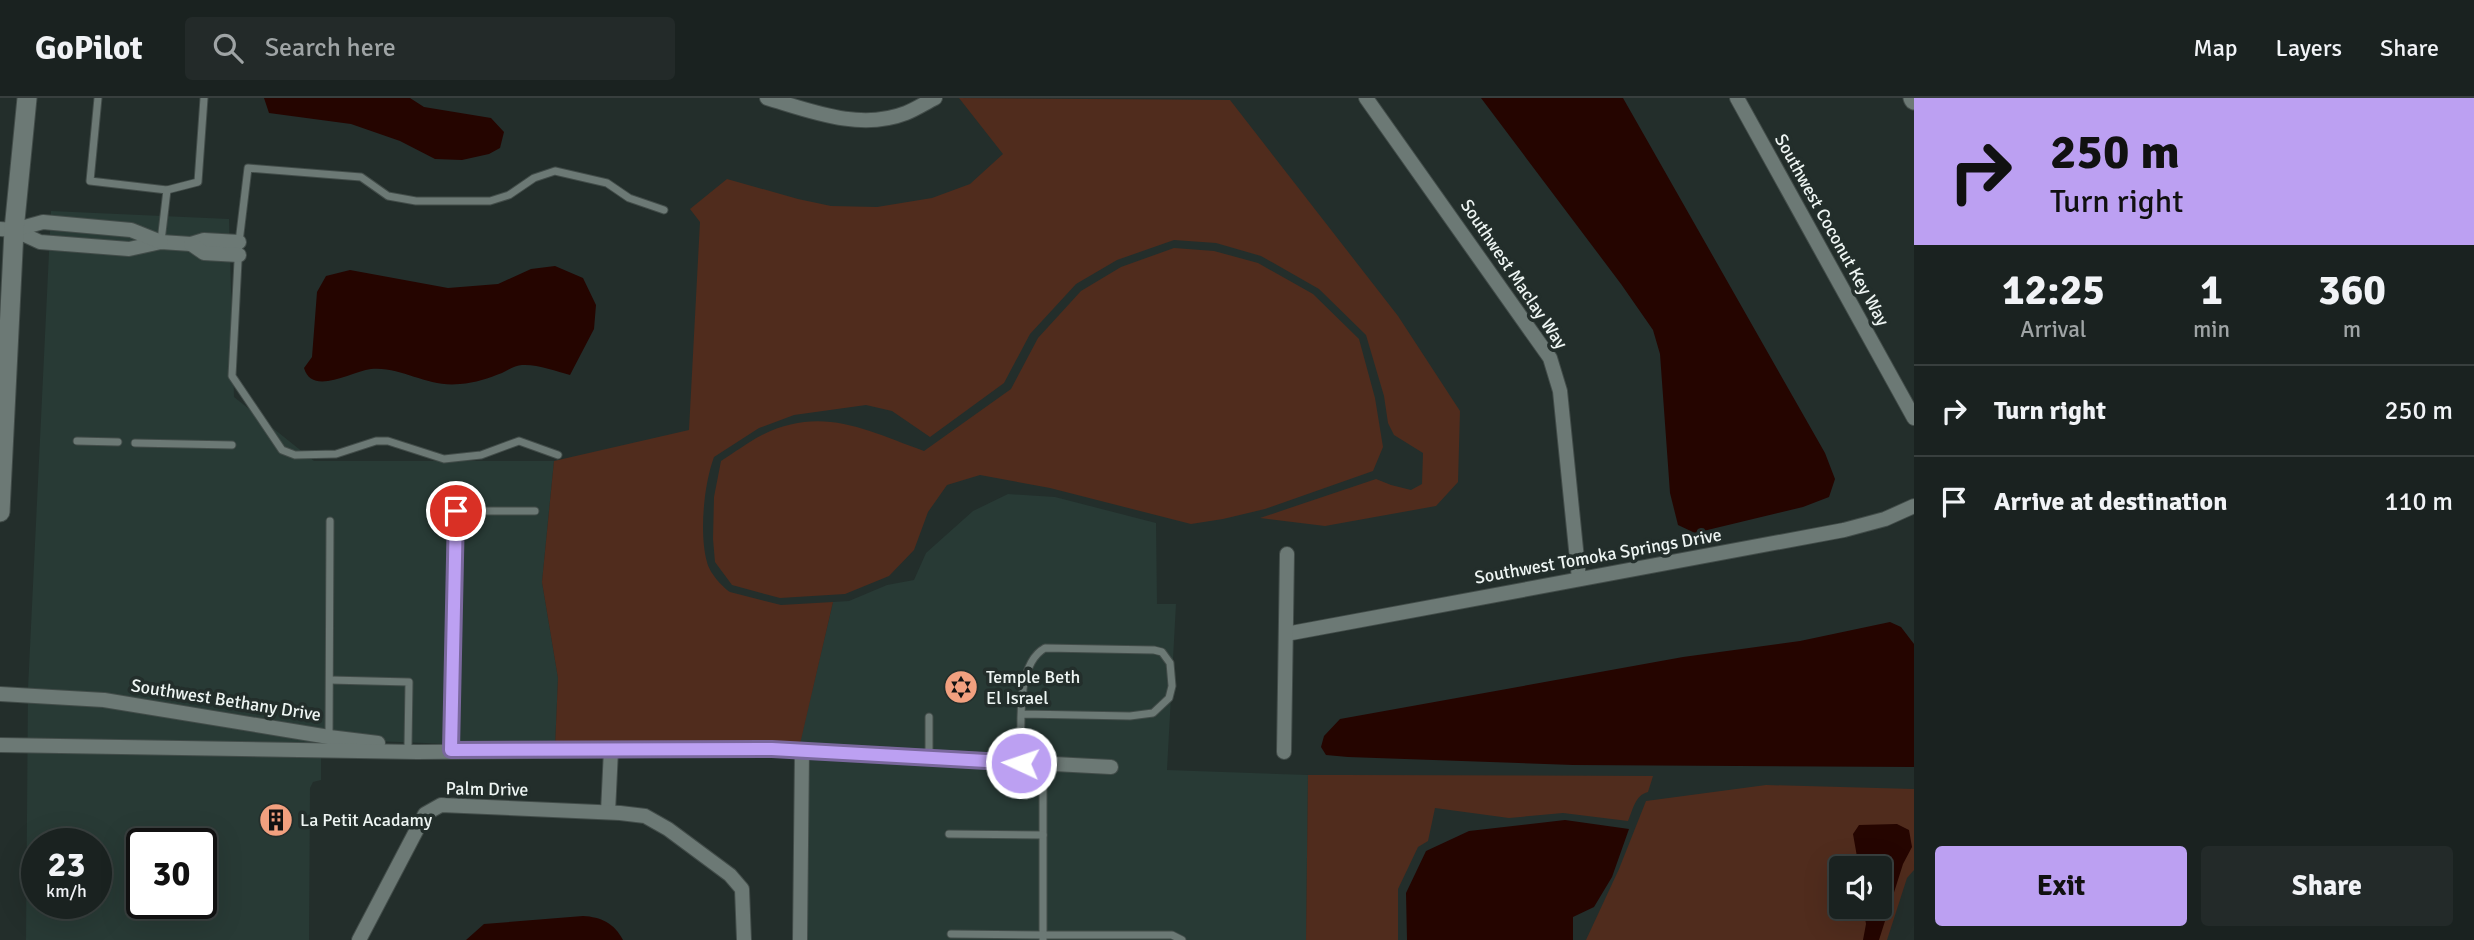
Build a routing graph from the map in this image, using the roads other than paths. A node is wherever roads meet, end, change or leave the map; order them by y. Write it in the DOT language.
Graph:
graph roads {
  1 [pos="27,98"];
  2 [pos="98,98"];
  3 [pos="204,98"];
  4 [pos="767,98"];
  5 [pos="935,98"];
  6 [pos="1366,98"];
  7 [pos="1737,98"];
  8 [pos="167,190"];
  9 [pos="664,211"];
  10 [pos="7,230"];
  11 [pos="161,242"];
  12 [pos="239,248"];
  13 [pos="1914,418"];
  14 [pos="77,441"];
  15 [pos="118,442"];
  16 [pos="135,443"];
  17 [pos="233,444"];
  18 [pos="558,455"];
  19 [pos="1914,506"];
  20 [pos="535,511"];
  21 [pos="0,513"];
  22 [pos="330,521"];
  23 [pos="1287,554"];
  24 [pos="1579,579"];
  25 [pos="1286,634"];
  26 [pos="330,680"];
  27 [pos="0,694"];
  28 [pos="1022,714"];
  29 [pos="929,717"];
  30 [pos="329,737"];
  31 [pos="0,745"];
  32 [pos="408,746"];
  33 [pos="448,750"];
  34 [pos="611,750"];
  35 [pos="802,751"];
  36 [pos="1284,752"];
  37 [pos="929,758"];
  38 [pos="1021,763"];
  39 [pos="1043,764"];
  40 [pos="1111,767"];
  41 [pos="608,812"];
  42 [pos="949,834"];
  43 [pos="1043,835"];
  44 [pos="951,934"];
  45 [pos="1043,937"];
  46 [pos="359,940"];
  47 [pos="744,940"];
  48 [pos="800,940"];
  49 [pos="1182,940"];
  1 -- 10 [label="main road"];
  2 -- 8 [label="lane"];
  3 -- 8 [label="lane"];
  4 -- 5 [label="street"];
  6 -- 24 [label="street, Southwest Maclay Way"];
  7 -- 13 [label="street, Southwest Coconut Key Way"];
  8 -- 11 [label="lane"];
  9 -- 12 [label="lane"];
  10 -- 11 [label="street"];
  10 -- 21 [label="main road"];
  11 -- 12 [label="street"];
  12 -- 18 [label="lane"];
  14 -- 15 [label="lane"];
  16 -- 17 [label="lane"];
  19 -- 24 [label="street, Southwest Tomoka Springs Drive"];
  20 -- 33 [label="lane"];
  22 -- 26 [label="lane"];
  23 -- 25 [label="street"];
  24 -- 25 [label="street, Southwest Tomoka Springs Drive"];
  25 -- 36 [label="street"];
  26 -- 30 [label="lane"];
  26 -- 32 [label="lane"];
  27 -- 30 [label="street, Southwest Bethany Drive"];
  28 -- 28 [label="lane"];
  28 -- 38 [label="lane"];
  29 -- 37 [label="lane"];
  30 -- 32 [label="street, Southwest Bethany Drive"];
  31 -- 33 [label="street, Southwest Bethany Drive"];
  32 -- 33 [label="street, Southwest Bethany Drive"];
  33 -- 34 [label="street, Southwest Bethany Drive"];
  34 -- 35 [label="street, Southwest Bethany Drive"];
  34 -- 41 [label="street"];
  35 -- 37 [label="street, Southwest Bethany Drive"];
  35 -- 48 [label="street"];
  37 -- 38 [label="street, Southwest Bethany Drive"];
  38 -- 39 [label="street, Southwest Bethany Drive"];
  39 -- 40 [label="street, Southwest Bethany Drive"];
  39 -- 43 [label="lane"];
  41 -- 46 [label="street, Palm Drive"];
  41 -- 47 [label="street, Palm Drive"];
  42 -- 43 [label="lane"];
  43 -- 45 [label="lane"];
  44 -- 45 [label="lane"];
  45 -- 49 [label="lane"];
}
